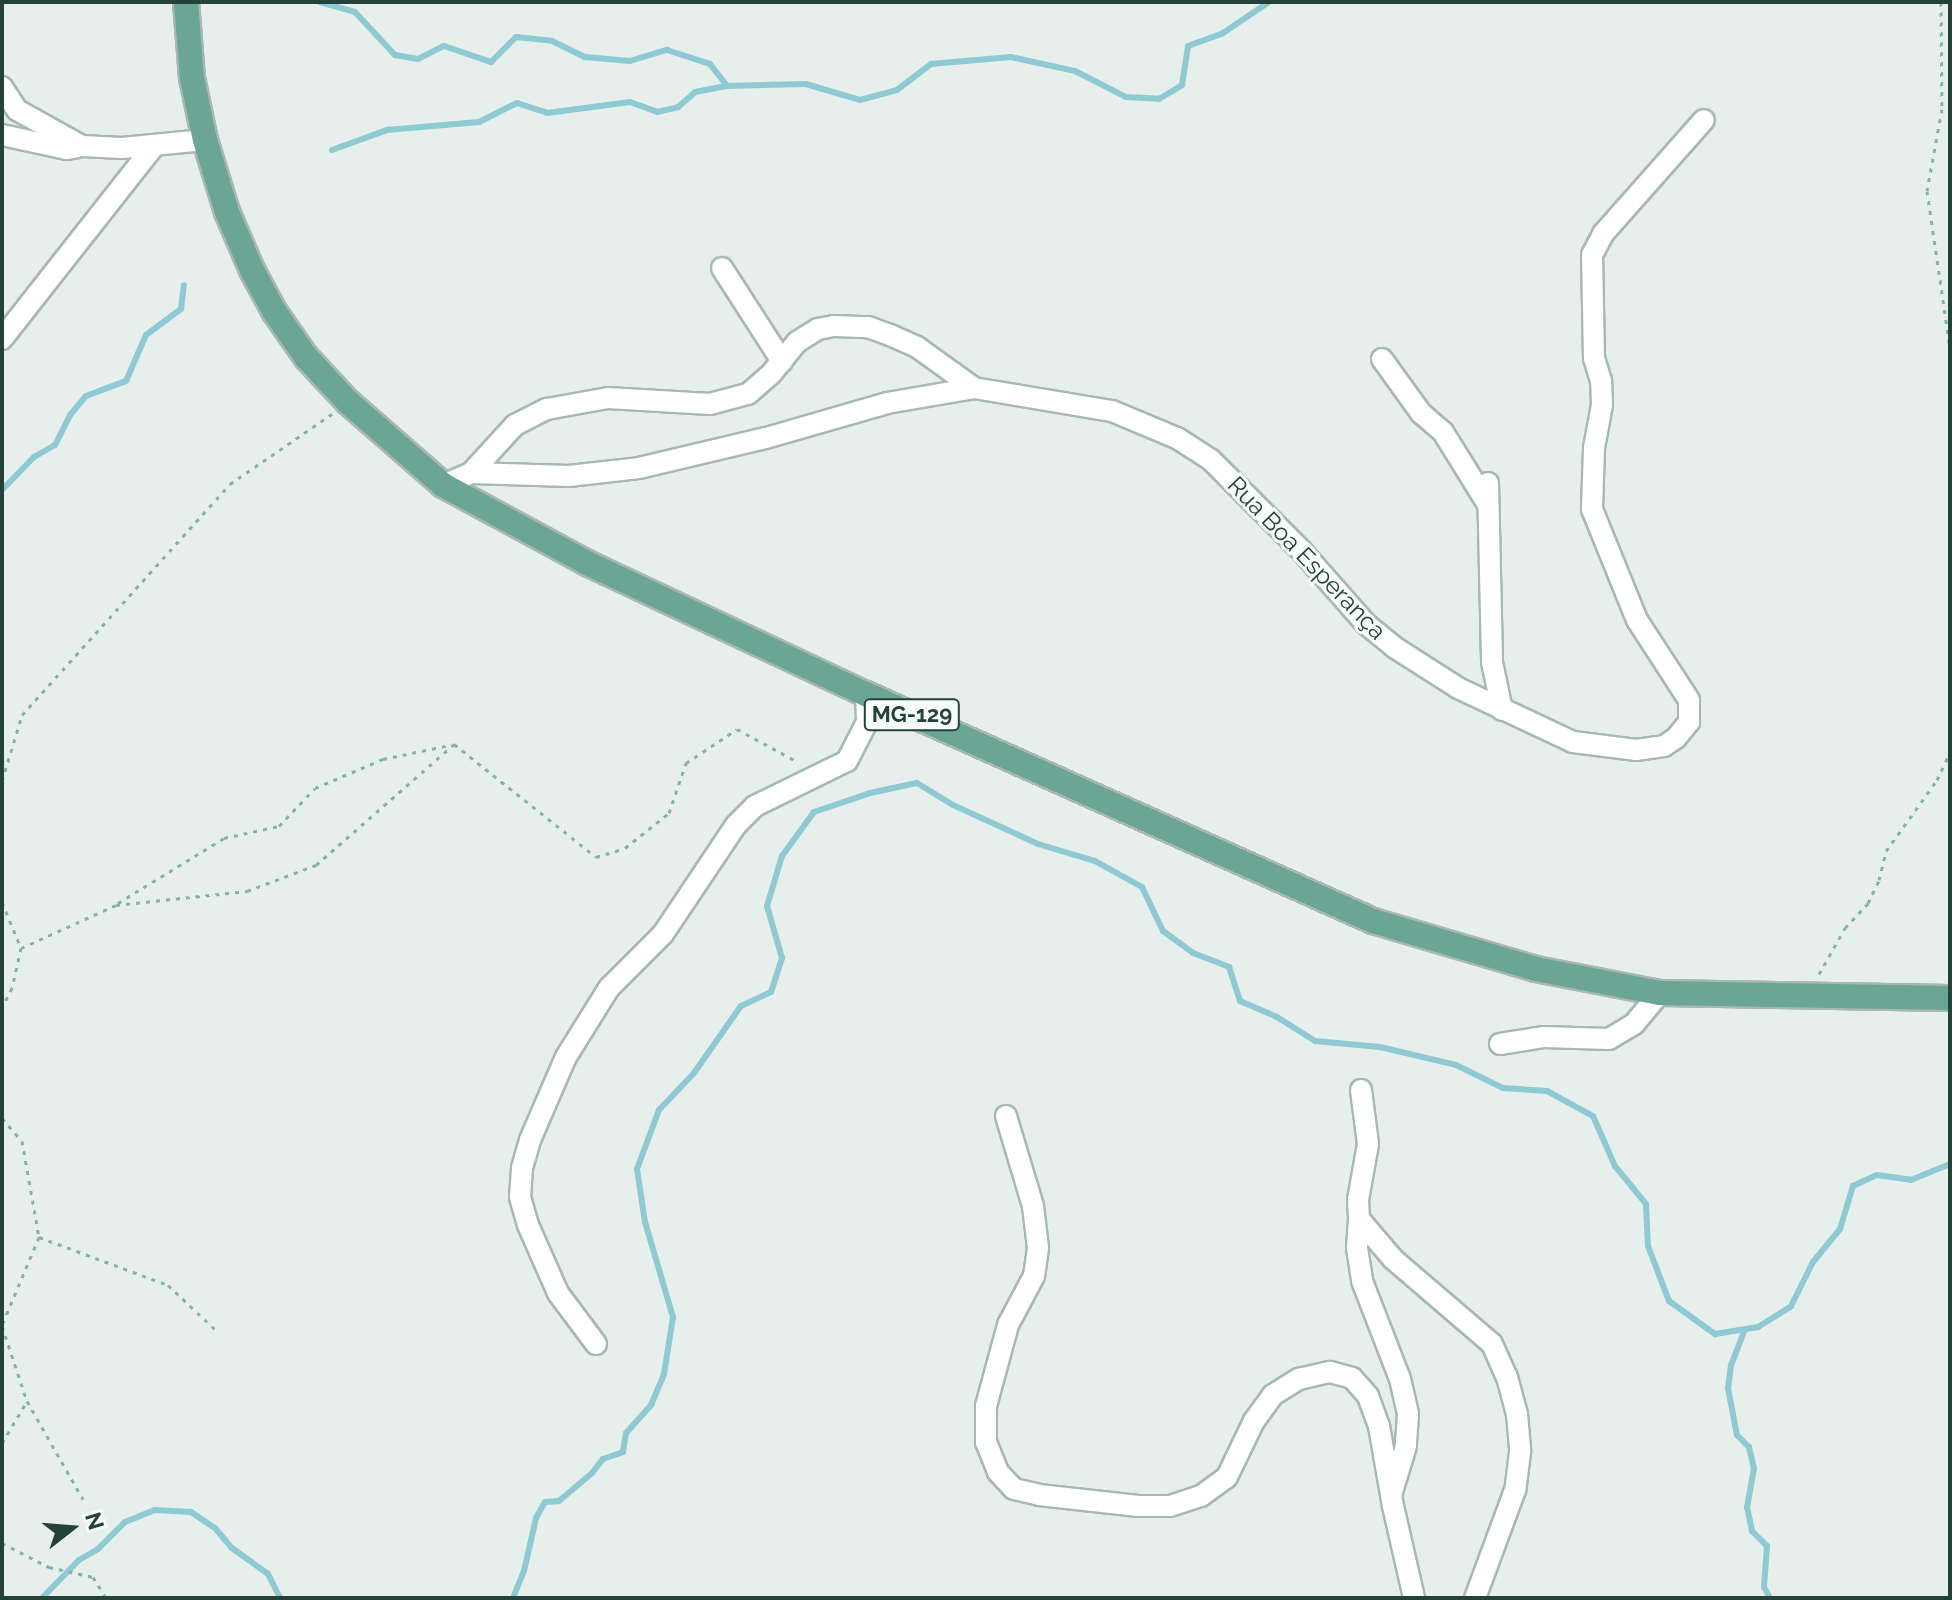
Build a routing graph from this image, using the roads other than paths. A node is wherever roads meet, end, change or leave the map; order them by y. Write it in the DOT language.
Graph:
graph roads {
  1 [pos="186,2"];
  2 [pos="2,87"];
  3 [pos="1704,120"];
  4 [pos="2,135"];
  5 [pos="205,140"];
  6 [pos="82,146"];
  7 [pos="153,147"];
  8 [pos="722,268"];
  9 [pos="2,339"];
  10 [pos="1382,359"];
  11 [pos="782,361"];
  12 [pos="974,388"];
  13 [pos="471,473"];
  14 [pos="443,485"];
  15 [pos="866,694"];
  16 [pos="1502,710"];
  17 [pos="1660,993"];
  18 [pos="1950,998"];
  19 [pos="1500,1044"];
  20 [pos="1361,1090"];
  21 [pos="1006,1116"];
  22 [pos="1359,1219"];
  23 [pos="596,1344"];
  24 [pos="1391,1496"];
  25 [pos="1414,1598"];
  26 [pos="1475,1598"];
  1 -- 5 [label="main road, MG-129"];
  2 -- 6 [label="street"];
  3 -- 16 [label="street, Rua Boa Esperança"];
  4 -- 6 [label="street"];
  5 -- 7 [label="street"];
  5 -- 14 [label="main road, MG-129"];
  6 -- 7 [label="street"];
  7 -- 9 [label="street"];
  8 -- 11 [label="street"];
  10 -- 16 [label="street"];
  11 -- 12 [label="street"];
  11 -- 13 [label="street"];
  12 -- 13 [label="street, Rua Boa Esperança"];
  12 -- 16 [label="street, Rua Boa Esperança"];
  13 -- 14 [label="street, Rua Boa Esperança"];
  14 -- 15 [label="main road, MG-129"];
  15 -- 17 [label="main road, MG-129"];
  15 -- 23 [label="street"];
  17 -- 18 [label="main road, MG-129"];
  17 -- 19 [label="street"];
  20 -- 22 [label="street"];
  21 -- 24 [label="street"];
  22 -- 24 [label="street"];
  22 -- 26 [label="street"];
  24 -- 25 [label="street"];
}
